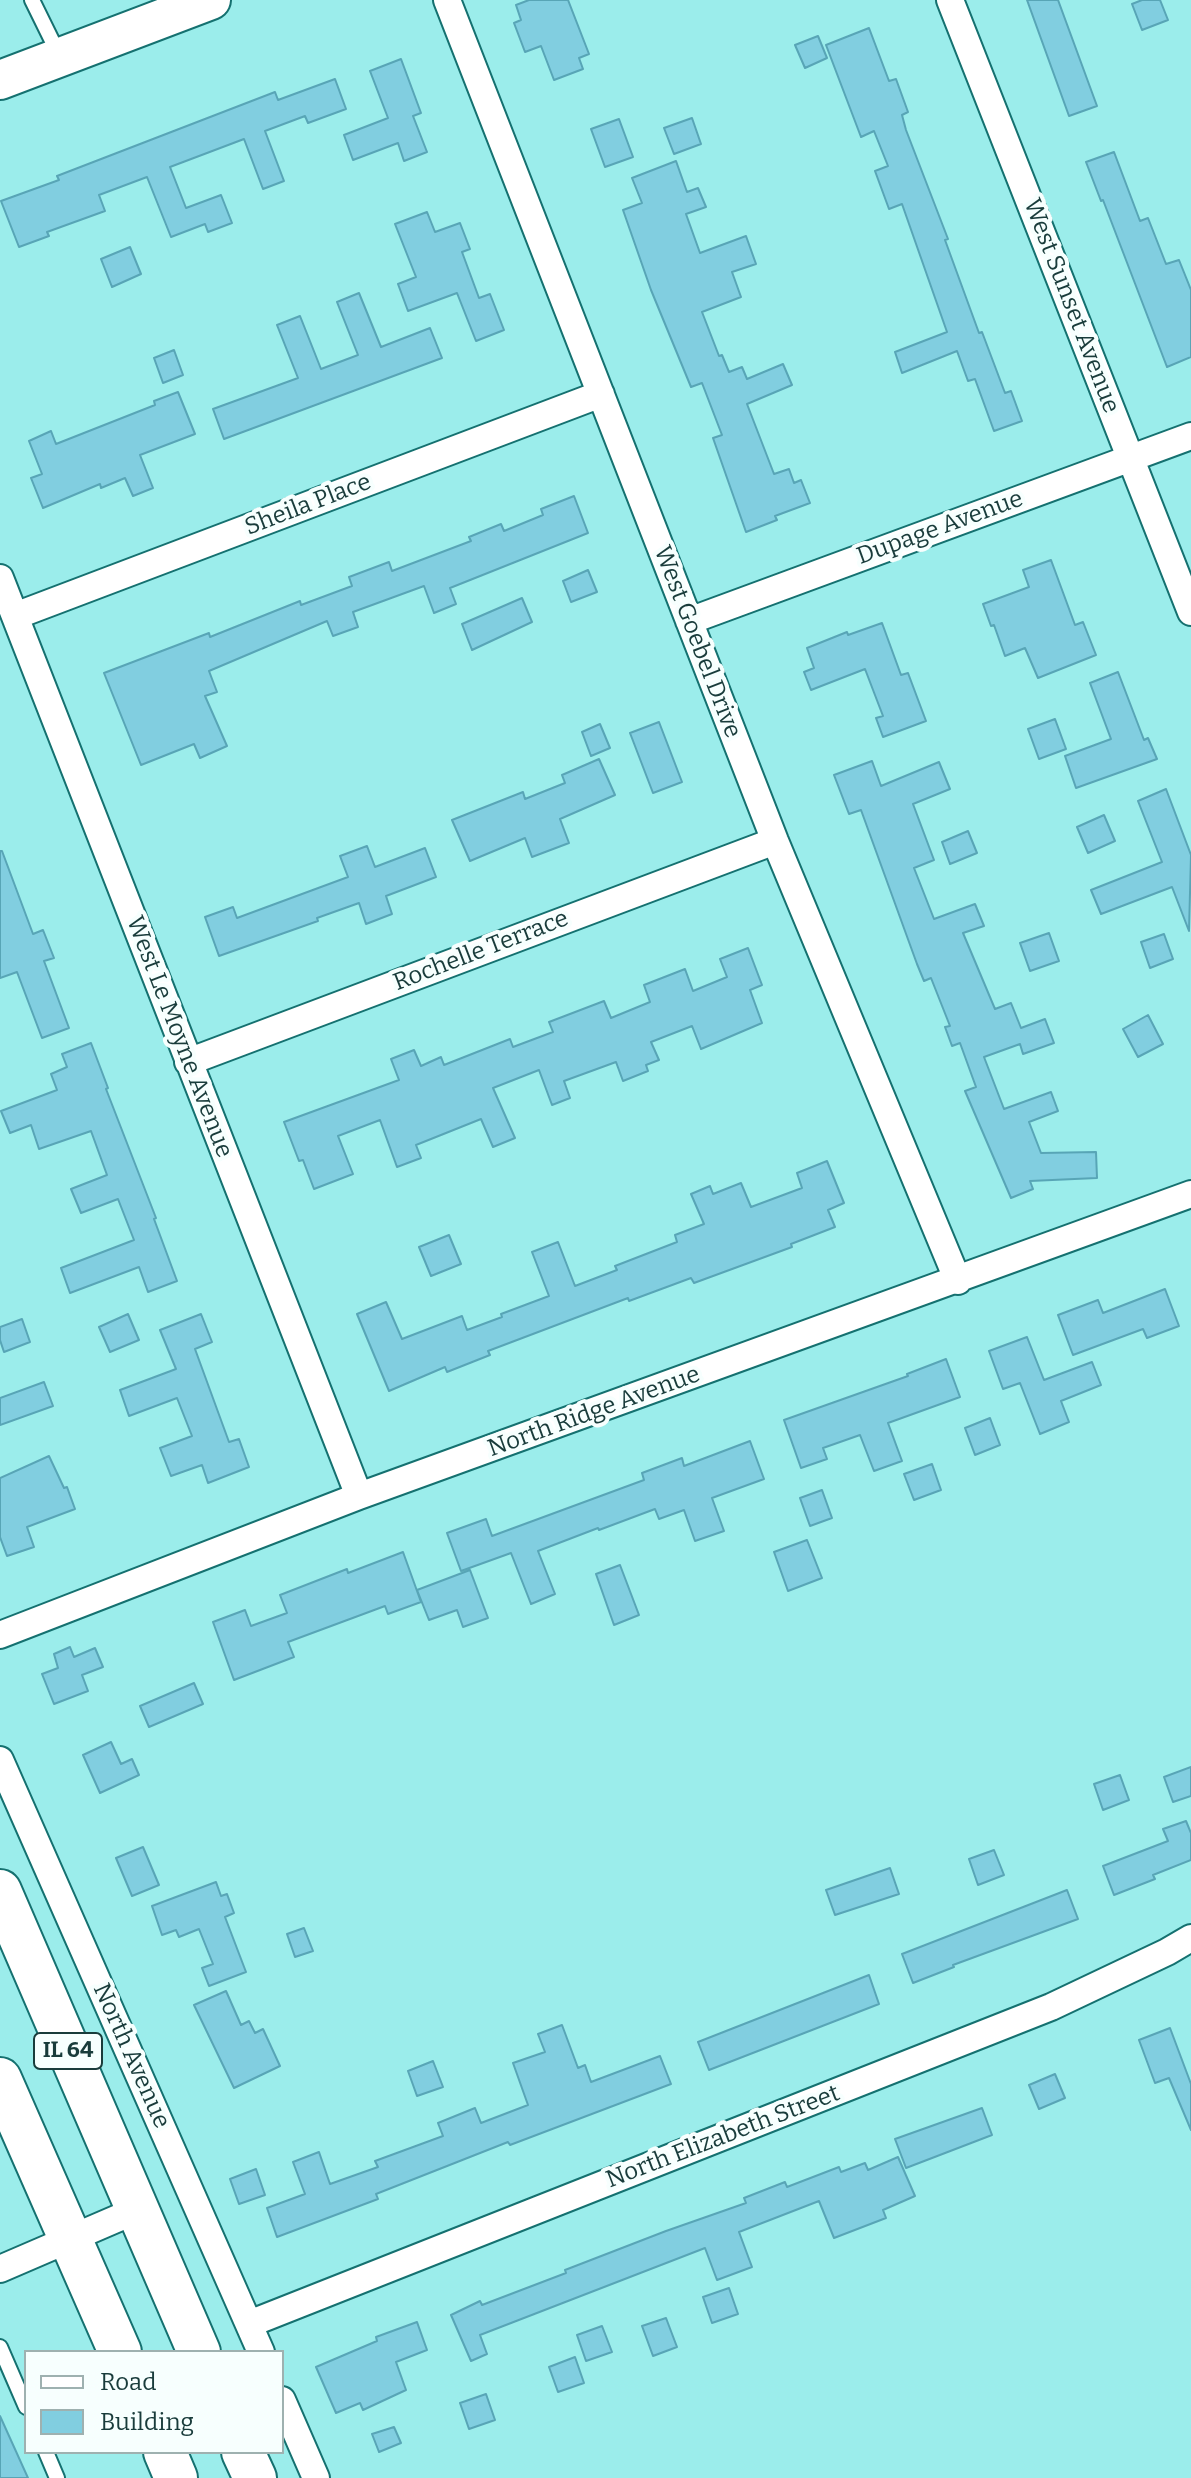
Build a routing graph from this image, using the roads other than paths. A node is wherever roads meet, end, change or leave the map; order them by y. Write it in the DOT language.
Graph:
graph roads {
  1 [pos="32,0"];
  2 [pos="211,0"];
  3 [pos="447,0"];
  4 [pos="950,0"];
  5 [pos="60,57"];
  6 [pos="0,80"];
  7 [pos="601,394"];
  8 [pos="1191,436"];
  9 [pos="1130,457"];
  10 [pos="0,578"];
  11 [pos="1191,612"];
  12 [pos="15,616"];
  13 [pos="689,621"];
  14 [pos="775,841"];
  15 [pos="188,1062"];
  16 [pos="1191,1194"];
  17 [pos="958,1281"];
  18 [pos="359,1496"];
  19 [pos="0,1635"];
  20 [pos="0,1760"];
  21 [pos="0,1891"];
  22 [pos="1191,1938"];
  23 [pos="0,2079"];
  24 [pos="137,2210"];
  25 [pos="68,2239"];
  26 [pos="0,2269"];
  27 [pos="249,2324"];
  28 [pos="119,2350"];
  29 [pos="198,2350"];
  30 [pos="260,2350"];
  31 [pos="1,2354"];
  32 [pos="24,2403"];
  33 [pos="284,2405"];
  34 [pos="47,2454"];
  35 [pos="166,2454"];
  36 [pos="244,2454"];
  37 [pos="57,2478"];
  38 [pos="176,2478"];
  39 [pos="255,2478"];
  40 [pos="316,2478"];
  1 -- 5 [label="lane"];
  2 -- 5 [label="street"];
  3 -- 7 [label="street, West Goebel Drive"];
  4 -- 9 [label="street, West Sunset Avenue"];
  5 -- 6 [label="street"];
  7 -- 12 [label="street, Sheila Place"];
  7 -- 13 [label="street, West Goebel Drive"];
  8 -- 9 [label="street, Dupage Avenue"];
  9 -- 11 [label="street, West Sunset Avenue"];
  9 -- 13 [label="street, Dupage Avenue"];
  10 -- 12 [label="street, West Le Moyne Avenue"];
  12 -- 15 [label="street, West Le Moyne Avenue"];
  13 -- 14 [label="street, West Goebel Drive"];
  14 -- 15 [label="street, Rochelle Terrace"];
  14 -- 17 [label="street, West Goebel Drive"];
  15 -- 18 [label="street, West Le Moyne Avenue"];
  16 -- 17 [label="street, North Ridge Avenue"];
  17 -- 18 [label="street, North Ridge Avenue"];
  18 -- 19 [label="street, North Ridge Avenue"];
  20 -- 27 [label="street, North Avenue"];
  21 -- 24 [label="main road, IL 64"];
  22 -- 27 [label="street, North Elizabeth Street"];
  23 -- 25 [label="main road, IL 64"];
  24 -- 25 [label="street"];
  24 -- 29 [label="main road, IL 64"];
  25 -- 26 [label="street"];
  25 -- 28 [label="main road, IL 64"];
  27 -- 30 [label="street, North Avenue"];
  31 -- 32 [label="lane"];
  33 -- 40 [label="street"];
  34 -- 37 [label="lane"];
  35 -- 38 [label="main road"];
  36 -- 39 [label="main road"];
}
